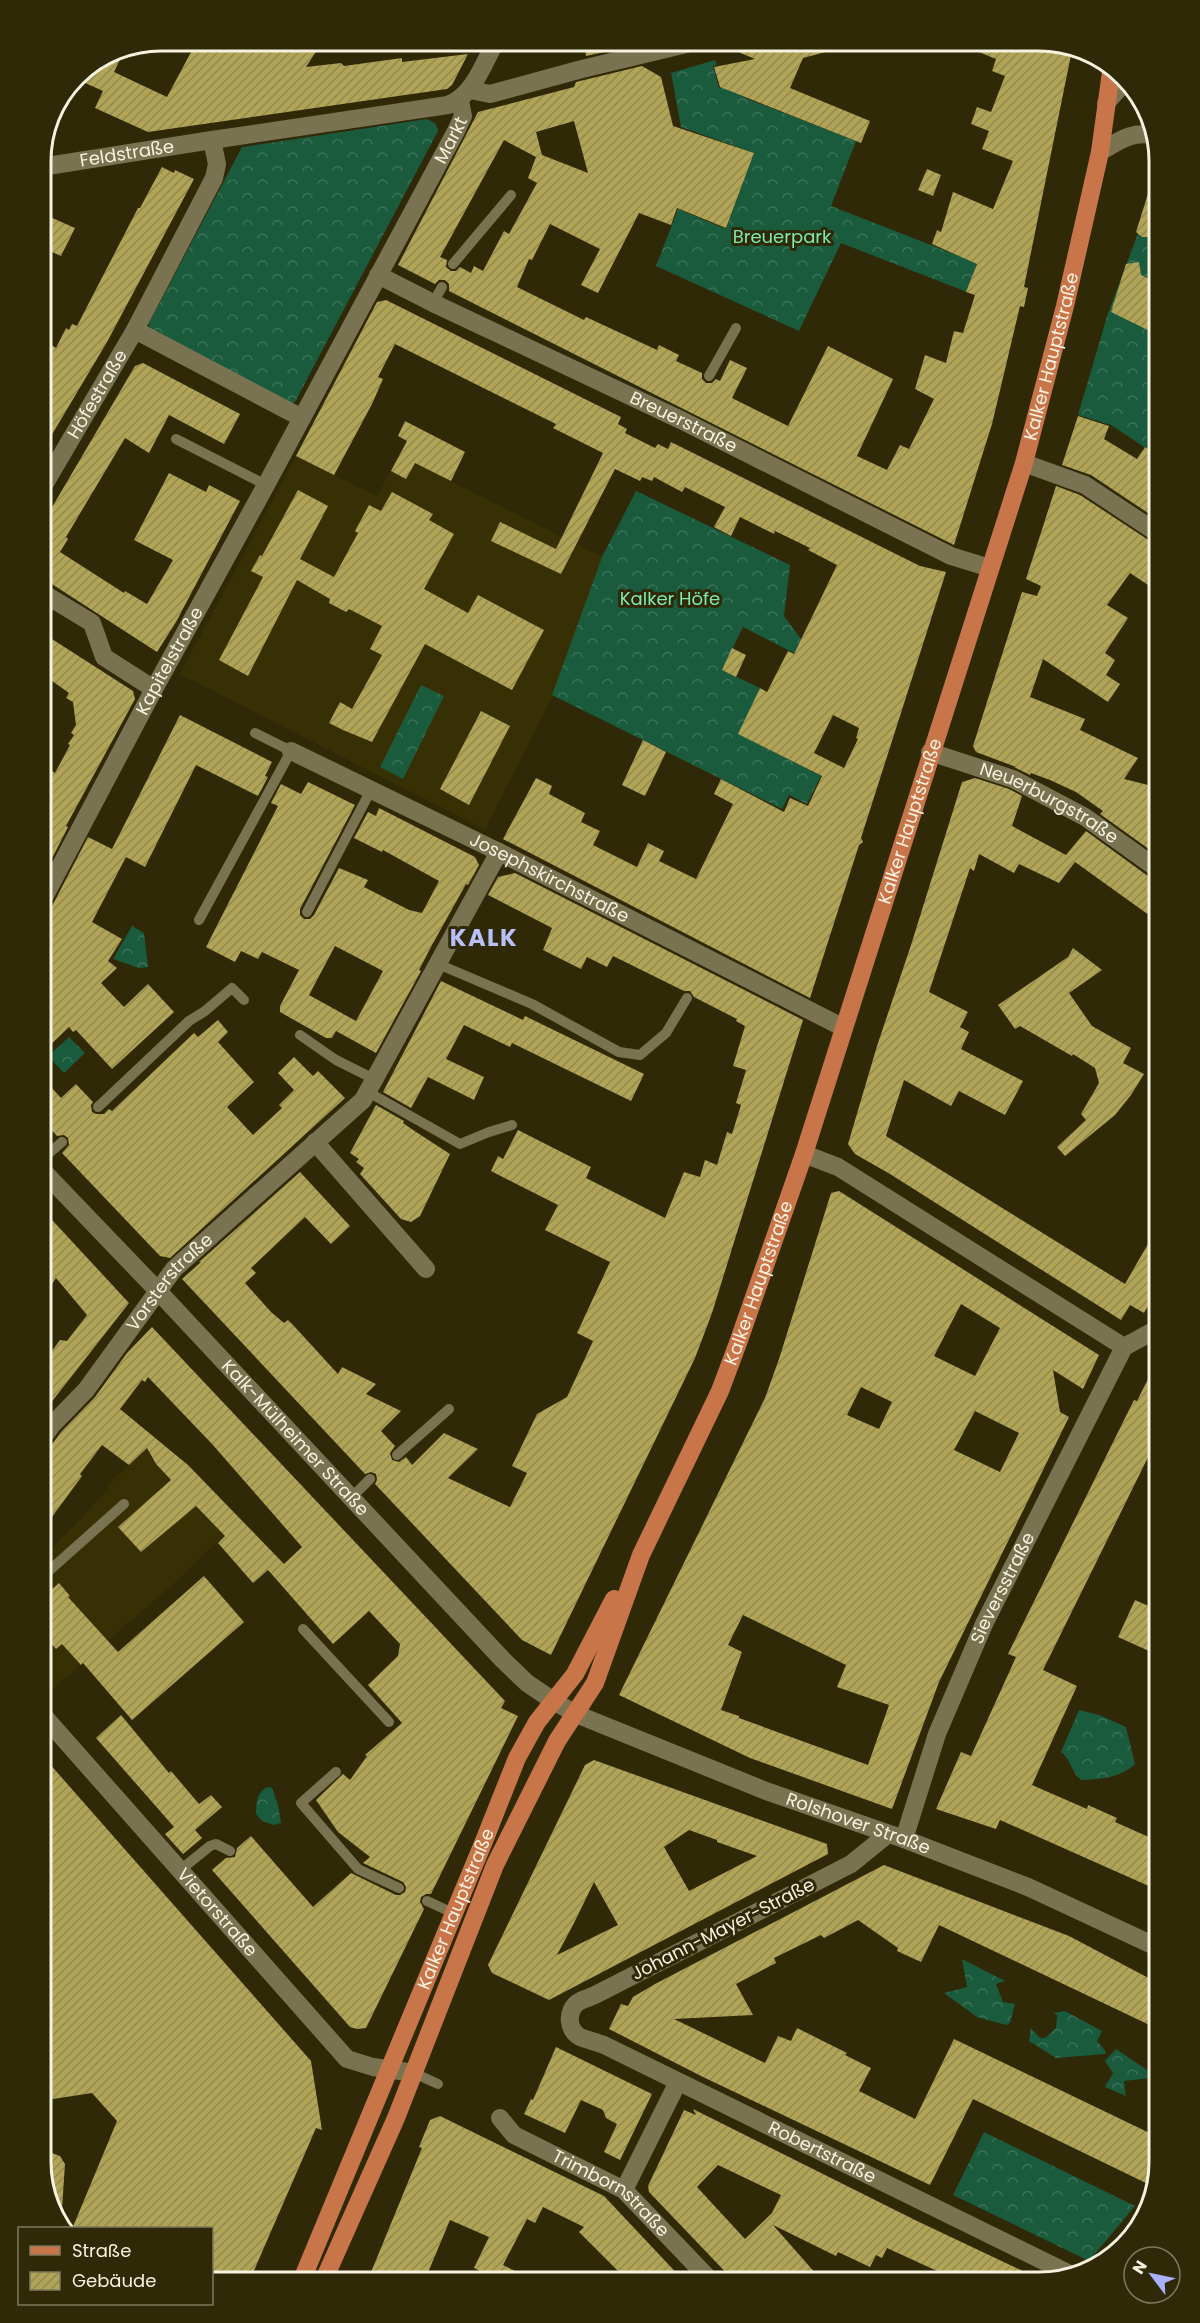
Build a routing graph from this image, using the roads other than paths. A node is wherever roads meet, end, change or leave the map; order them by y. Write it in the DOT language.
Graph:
graph roads {
  1 [pos="490,51"];
  2 [pos="657,51"];
  3 [pos="1110,77"];
  4 [pos="1120,87"];
  5 [pos="465,95"];
  6 [pos="1106,103"];
  7 [pos="1145,133"];
  8 [pos="212,140"];
  9 [pos="1100,152"];
  10 [pos="51,165"];
  11 [pos="512,195"];
  12 [pos="453,264"];
  13 [pos="378,275"];
  14 [pos="736,328"];
  15 [pos="135,330"];
  16 [pos="709,376"];
  17 [pos="302,418"];
  18 [pos="176,439"];
  19 [pos="1024,463"];
  20 [pos="51,473"];
  21 [pos="266,486"];
  22 [pos="1149,527"];
  23 [pos="990,568"];
  24 [pos="51,597"];
  25 [pos="154,689"];
  26 [pos="255,733"];
  27 [pos="291,751"];
  28 [pos="930,752"];
  29 [pos="371,790"];
  30 [pos="499,852"];
  31 [pos="1149,862"];
  32 [pos="51,884"];
  33 [pos="307,912"];
  34 [pos="199,920"];
  35 [pos="438,964"];
  36 [pos="687,998"];
  37 [pos="244,1000"];
  38 [pos="844,1028"];
  39 [pos="300,1035"];
  40 [pos="371,1086"];
  41 [pos="98,1107"];
  42 [pos="512,1125"];
  43 [pos="62,1142"];
  44 [pos="315,1142"];
  45 [pos="51,1151"];
  46 [pos="804,1154"];
  47 [pos="51,1179"];
  48 [pos="426,1269"];
  49 [pos="158,1291"];
  50 [pos="1149,1334"];
  51 [pos="1124,1347"];
  52 [pos="449,1409"];
  53 [pos="51,1426"];
  54 [pos="397,1455"];
  55 [pos="370,1479"];
  56 [pos="351,1498"];
  57 [pos="124,1504"];
  58 [pos="641,1555"];
  59 [pos="51,1568"];
  60 [pos="303,1629"];
  61 [pos="555,1702"];
  62 [pos="576,1714"];
  63 [pos="389,1722"];
  64 [pos="51,1726"];
  65 [pos="336,1772"];
  66 [pos="896,1837"];
  67 [pos="230,1851"];
  68 [pos="179,1871"];
  69 [pos="399,1888"];
  70 [pos="427,1901"];
  71 [pos="453,1913"];
  72 [pos="1149,1943"];
  73 [pos="571,2028"];
  74 [pos="388,2070"];
  75 [pos="414,2073"];
  76 [pos="678,2082"];
  77 [pos="438,2084"];
  78 [pos="500,2118"];
  79 [pos="624,2190"];
  80 [pos="1061,2270"];
  81 [pos="305,2272"];
  82 [pos="327,2272"];
  83 [pos="702,2272"];
  1 -- 5 [label="street"];
  2 -- 5 [label="street"];
  3 -- 6 [label="main road, Kalker Hauptstraße"];
  4 -- 6 [label="street"];
  5 -- 8 [label="street, Markt"];
  5 -- 13 [label="street, Markt"];
  6 -- 9 [label="main road, Kalker Hauptstraße"];
  7 -- 9 [label="street"];
  8 -- 10 [label="street, Feldstraße"];
  8 -- 15 [label="street"];
  9 -- 19 [label="main road, Kalker Hauptstraße"];
  11 -- 12 [label="lane"];
  13 -- 17 [label="street, Markt"];
  13 -- 23 [label="street, Breuerstraße"];
  14 -- 16 [label="lane"];
  15 -- 17 [label="street"];
  15 -- 20 [label="street, Höfestraße"];
  17 -- 21 [label="street, Kapitelstraße"];
  18 -- 21 [label="lane"];
  19 -- 22 [label="street"];
  19 -- 23 [label="main road, Kalker Hauptstraße"];
  21 -- 25 [label="street, Kapitelstraße"];
  23 -- 28 [label="main road, Kalker Hauptstraße"];
  24 -- 25 [label="street"];
  25 -- 32 [label="street, Kapitelstraße"];
  26 -- 27 [label="lane, Josephskirchstraße"];
  27 -- 29 [label="street, Josephskirchstraße"];
  27 -- 34 [label="lane"];
  28 -- 31 [label="street, Neuerburgstraße"];
  28 -- 38 [label="main road, Kalker Hauptstraße"];
  29 -- 30 [label="street, Josephskirchstraße"];
  29 -- 33 [label="lane"];
  30 -- 35 [label="street, Vorsterstraße"];
  30 -- 38 [label="street, Josephskirchstraße"];
  35 -- 36 [label="lane"];
  35 -- 40 [label="street, Vorsterstraße"];
  37 -- 41 [label="lane"];
  38 -- 46 [label="main road, Kalker Hauptstraße"];
  39 -- 40 [label="lane"];
  40 -- 42 [label="lane"];
  40 -- 44 [label="street, Vorsterstraße"];
  43 -- 45 [label="lane"];
  44 -- 48 [label="street"];
  44 -- 49 [label="street, Vorsterstraße"];
  46 -- 51 [label="street"];
  46 -- 58 [label="main road, Kalker Hauptstraße"];
  47 -- 49 [label="street, Kalk-Mülheimer Straße"];
  49 -- 53 [label="street, Vorsterstraße"];
  49 -- 56 [label="street, Kalk-Mülheimer Straße"];
  50 -- 51 [label="street"];
  51 -- 66 [label="street, Sieversstraße"];
  52 -- 54 [label="lane"];
  55 -- 56 [label="lane"];
  56 -- 61 [label="street, Kalk-Mülheimer Straße"];
  57 -- 59 [label="lane"];
  58 -- 61 [label="main road, Kalker Hauptstraße"];
  58 -- 62 [label="main road, Kalker Hauptstraße"];
  60 -- 63 [label="lane"];
  61 -- 62 [label="street, Rolshover Straße"];
  61 -- 71 [label="main road, Kalker Hauptstraße"];
  62 -- 66 [label="street, Rolshover Straße"];
  62 -- 75 [label="main road, Kalker Hauptstraße"];
  64 -- 68 [label="street, Vietorstraße"];
  65 -- 69 [label="lane"];
  66 -- 72 [label="street, Rolshover Straße"];
  66 -- 73 [label="street, Johann-Mayer-Straße"];
  67 -- 68 [label="lane"];
  68 -- 74 [label="street, Vietorstraße"];
  70 -- 71 [label="lane"];
  71 -- 74 [label="main road, Kalker Hauptstraße"];
  73 -- 76 [label="street, Robertstraße"];
  74 -- 75 [label="street, Vietorstraße"];
  74 -- 81 [label="main road, Kalker Hauptstraße"];
  75 -- 77 [label="lane"];
  75 -- 82 [label="main road, Kalker Hauptstraße"];
  76 -- 79 [label="street"];
  76 -- 80 [label="street, Robertstraße"];
  78 -- 79 [label="street, Trimbornstraße"];
  79 -- 83 [label="street, Trimbornstraße"];
}
